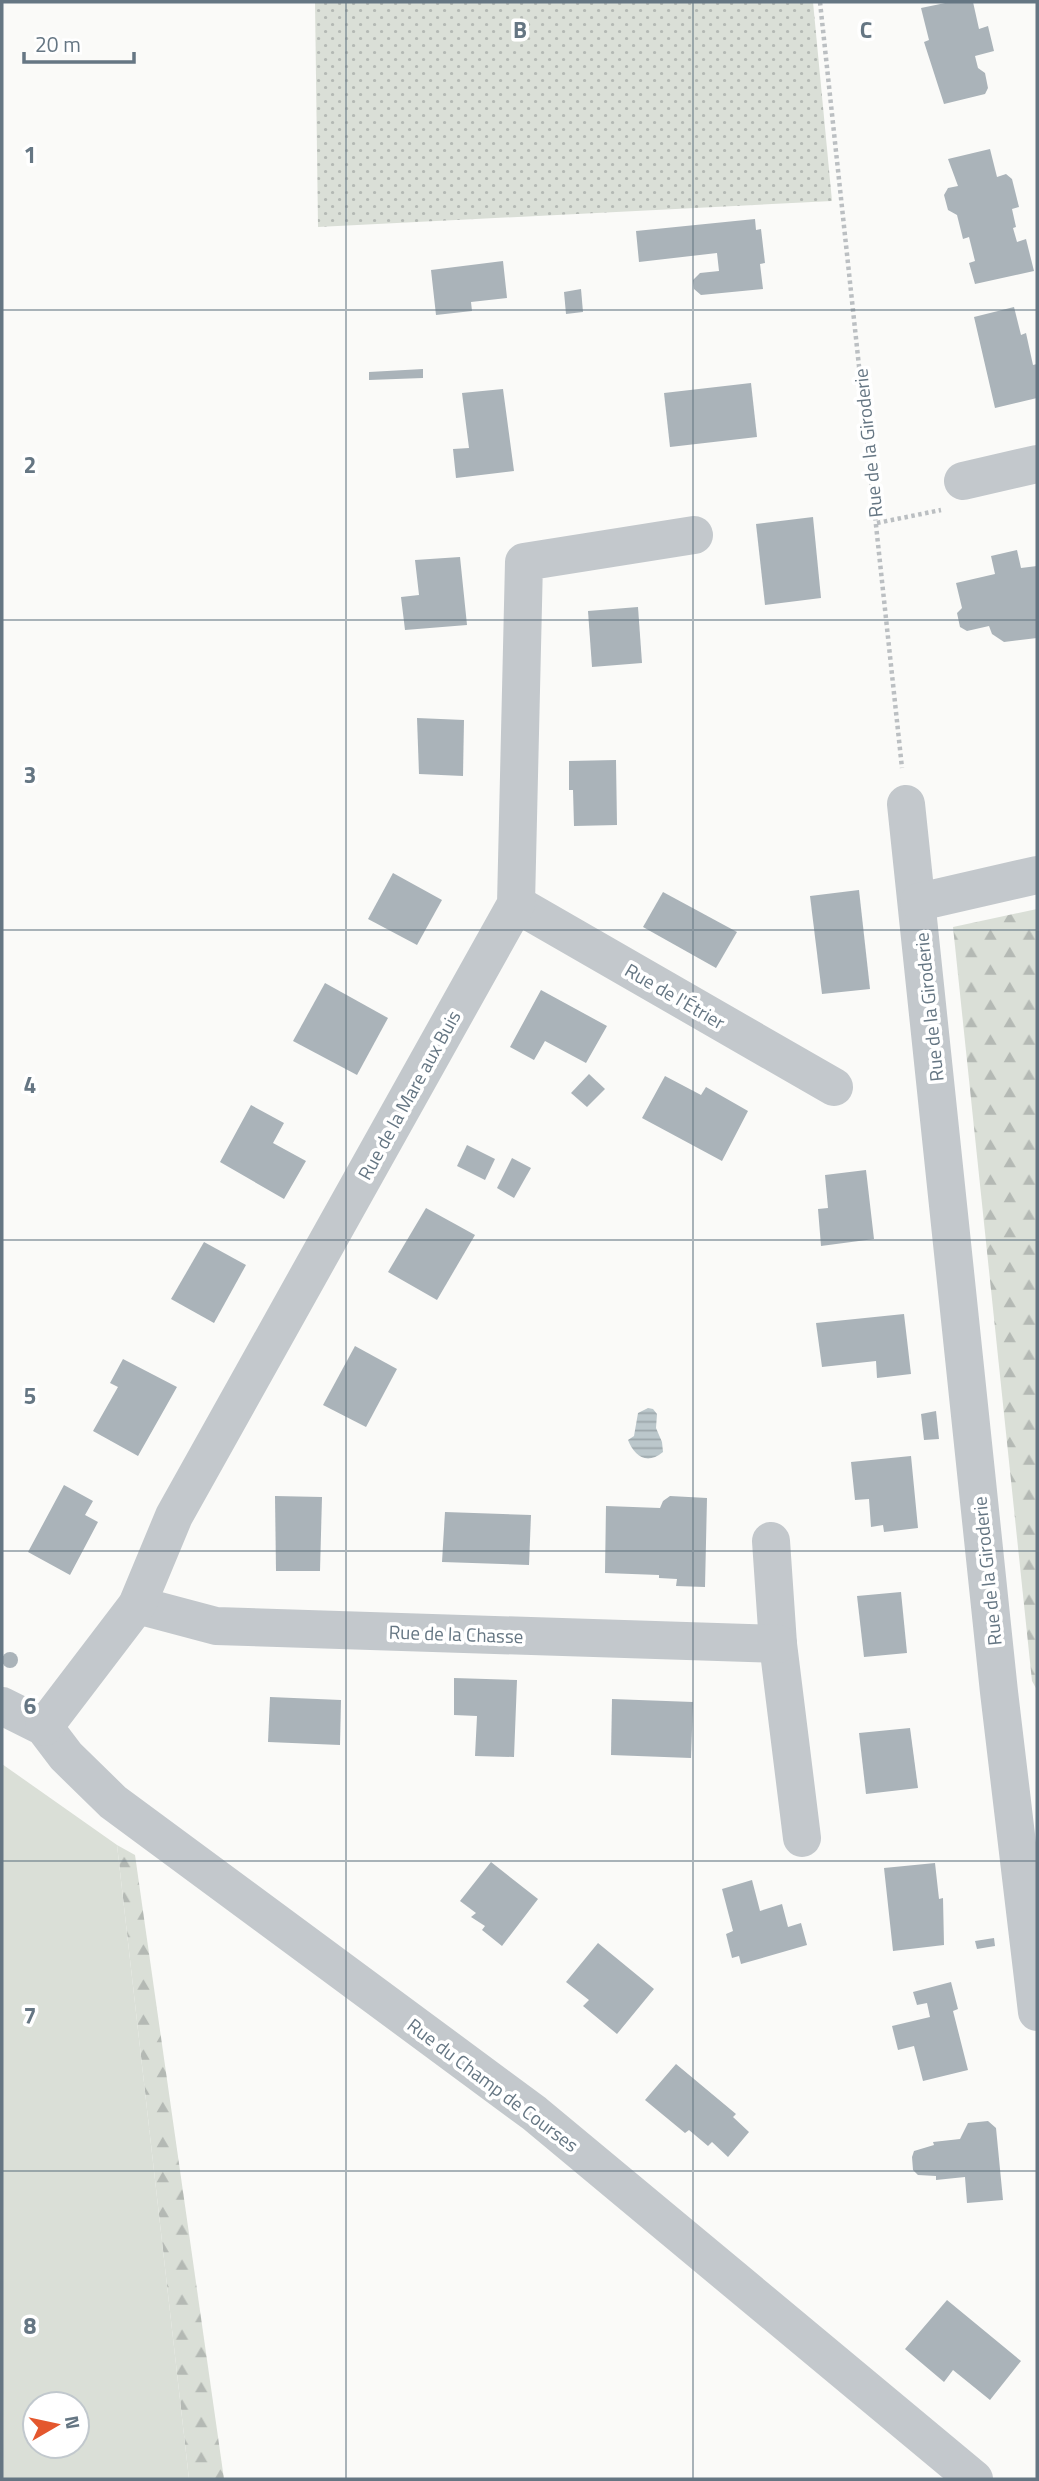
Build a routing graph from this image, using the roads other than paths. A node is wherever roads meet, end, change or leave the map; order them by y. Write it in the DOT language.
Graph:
graph roads {
  1 [pos="1037,464"];
  2 [pos="963,481"];
  3 [pos="694,535"];
  4 [pos="906,804"];
  5 [pos="1037,875"];
  6 [pos="919,902"];
  7 [pos="516,905"];
  8 [pos="834,1087"];
  9 [pos="771,1541"];
  10 [pos="137,1605"];
  11 [pos="778,1644"];
  12 [pos="2,1706"];
  13 [pos="44,1727"];
  14 [pos="802,1838"];
  15 [pos="1037,2012"];
  16 [pos="974,2479"];
  1 -- 2 [label="street"];
  3 -- 7 [label="street, Rue de la Mare aux Buis"];
  4 -- 6 [label="street, Rue de la Giroderie"];
  5 -- 6 [label="street"];
  6 -- 15 [label="street, Rue de la Giroderie"];
  7 -- 8 [label="street, Rue de l'Étrier"];
  7 -- 10 [label="street, Rue de la Mare aux Buis"];
  9 -- 11 [label="street"];
  10 -- 11 [label="street, Rue de la Chasse"];
  10 -- 13 [label="street, Rue de la Mare aux Buis"];
  11 -- 14 [label="street"];
  12 -- 13 [label="street, Rue du Champ de Courses"];
  13 -- 16 [label="street, Rue du Champ de Courses"];
}
